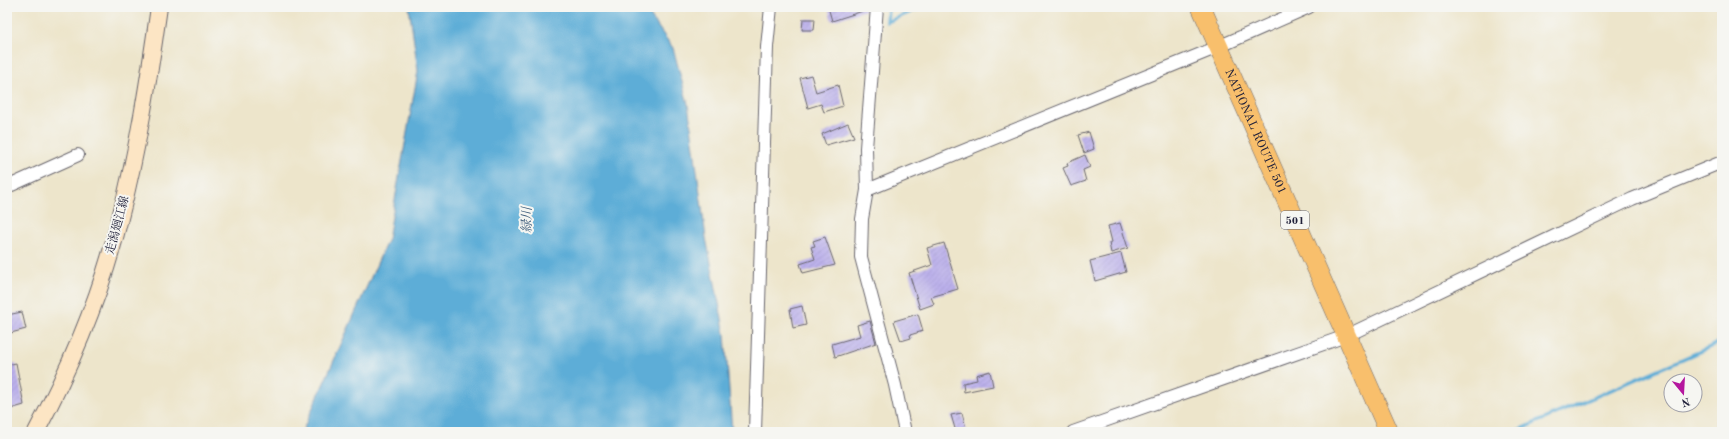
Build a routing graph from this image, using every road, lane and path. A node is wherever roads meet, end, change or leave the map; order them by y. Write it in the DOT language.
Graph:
graph roads {
  1 [pos="159,7"];
  2 [pos="771,7"];
  3 [pos="877,7"];
  4 [pos="1201,7"];
  5 [pos="1309,7"];
  6 [pos="1218,47"];
  7 [pos="78,155"];
  8 [pos="1722,162"];
  9 [pos="7,187"];
  10 [pos="866,190"];
  11 [pos="1346,336"];
  12 [pos="36,432"];
  13 [pos="755,432"];
  14 [pos="905,432"];
  15 [pos="1073,432"];
  16 [pos="1389,432"];
  1 -- 12 [label="main road, 走潟廻江線"];
  2 -- 13 [label="street"];
  3 -- 10 [label="street"];
  4 -- 6 [label="highway, NATIONAL ROUTE 501 / 501"];
  5 -- 6 [label="street"];
  6 -- 10 [label="street"];
  6 -- 11 [label="highway, NATIONAL ROUTE 501 / 501"];
  7 -- 9 [label="street"];
  8 -- 11 [label="street"];
  10 -- 14 [label="street"];
  11 -- 15 [label="street"];
  11 -- 16 [label="highway, NATIONAL ROUTE 501 / 501"];
}
